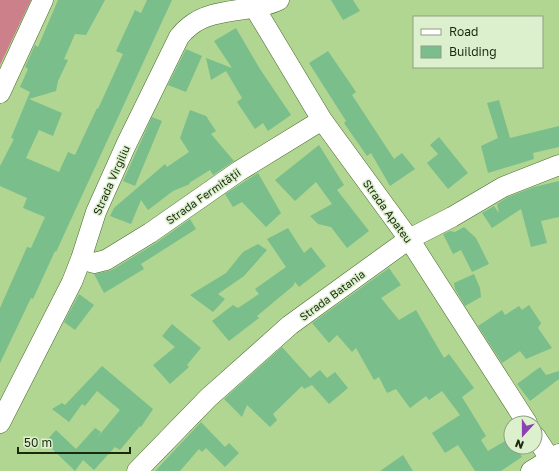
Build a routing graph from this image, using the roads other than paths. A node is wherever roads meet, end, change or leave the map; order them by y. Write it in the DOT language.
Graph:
graph roads {
  1 [pos="43,0"];
  2 [pos="279,0"];
  3 [pos="252,4"];
  4 [pos="0,93"];
  5 [pos="322,120"];
  6 [pos="559,165"];
  7 [pos="409,239"];
  8 [pos="81,259"];
  9 [pos="522,415"];
  10 [pos="0,423"];
  11 [pos="543,446"];
  12 [pos="556,461"];
  13 [pos="137,471"];
  14 [pos="531,471"];
  1 -- 4 [label="street"];
  2 -- 3 [label="street, Strada Virgiliu"];
  3 -- 5 [label="street, Strada Apateu"];
  3 -- 8 [label="street, Strada Virgiliu"];
  5 -- 7 [label="street, Strada Apateu"];
  5 -- 8 [label="street, Strada Fermității"];
  6 -- 7 [label="street, Strada Batania"];
  7 -- 9 [label="street, Strada Apateu"];
  7 -- 13 [label="street, Strada Batania"];
  8 -- 10 [label="street, Strada Virgiliu"];
  11 -- 12 [label="street"];
  12 -- 14 [label="street"];
}
